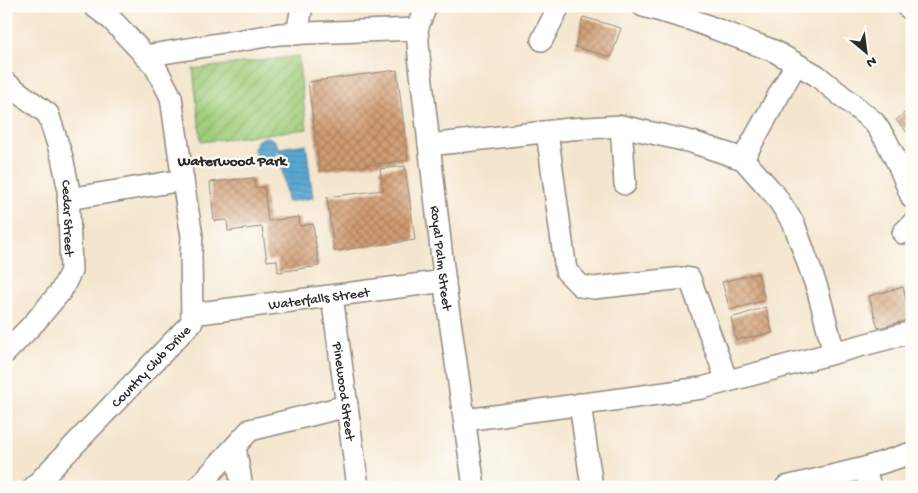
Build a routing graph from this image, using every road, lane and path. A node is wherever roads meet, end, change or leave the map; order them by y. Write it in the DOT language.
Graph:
graph roads {
  1 [pos="94,6"];
  2 [pos="302,6"];
  3 [pos="426,6"];
  4 [pos="559,6"];
  5 [pos="643,6"];
  6 [pos="906,6"];
  7 [pos="912,10"];
  8 [pos="417,29"];
  9 [pos="297,34"];
  10 [pos="542,40"];
  11 [pos="145,56"];
  12 [pos="796,64"];
  13 [pos="6,83"];
  14 [pos="621,126"];
  15 [pos="547,132"];
  16 [pos="429,145"];
  17 [pos="743,160"];
  18 [pos="183,180"];
  19 [pos="625,184"];
  20 [pos="912,198"];
  21 [pos="68,199"];
  22 [pos="445,281"];
  23 [pos="332,296"];
  24 [pos="192,314"];
  25 [pos="912,332"];
  26 [pos="6,352"];
  27 [pos="834,353"];
  28 [pos="727,381"];
  29 [pos="580,404"];
  30 [pos="347,406"];
  31 [pos="465,420"];
  32 [pos="235,447"];
  33 [pos="912,453"];
  34 [pos="868,477"];
  35 [pos="34,487"];
  36 [pos="198,487"];
  37 [pos="242,487"];
  38 [pos="358,487"];
  39 [pos="474,487"];
  40 [pos="592,487"];
  41 [pos="786,487"];
  1 -- 11 [label="street, Country Club Drive"];
  2 -- 9 [label="street"];
  3 -- 8 [label="street"];
  4 -- 10 [label="street"];
  5 -- 12 [label="street"];
  6 -- 7 [label="street"];
  8 -- 9 [label="street"];
  8 -- 16 [label="street, Royal Palm Street"];
  9 -- 11 [label="street"];
  11 -- 18 [label="street, Country Club Drive"];
  12 -- 17 [label="street"];
  12 -- 20 [label="street"];
  13 -- 21 [label="street, Cedar Street"];
  14 -- 15 [label="street"];
  14 -- 17 [label="street"];
  14 -- 19 [label="street"];
  15 -- 16 [label="street"];
  15 -- 28 [label="street"];
  16 -- 22 [label="street, Royal Palm Street"];
  17 -- 27 [label="street"];
  18 -- 21 [label="street"];
  18 -- 24 [label="street, Country Club Drive"];
  21 -- 26 [label="street, Cedar Street"];
  22 -- 23 [label="street, Waterfalls Street"];
  22 -- 31 [label="street, Royal Palm Street"];
  23 -- 24 [label="street, Waterfalls Street"];
  23 -- 30 [label="street, Pinewood Street"];
  24 -- 35 [label="street, Country Club Drive"];
  25 -- 27 [label="street"];
  27 -- 28 [label="street"];
  28 -- 29 [label="street"];
  29 -- 31 [label="street"];
  29 -- 40 [label="street"];
  30 -- 32 [label="street"];
  30 -- 38 [label="street, Pinewood Street"];
  31 -- 39 [label="street, Royal Palm Street"];
  32 -- 36 [label="street"];
  32 -- 37 [label="street"];
  33 -- 34 [label="street"];
  34 -- 41 [label="street"];
}
